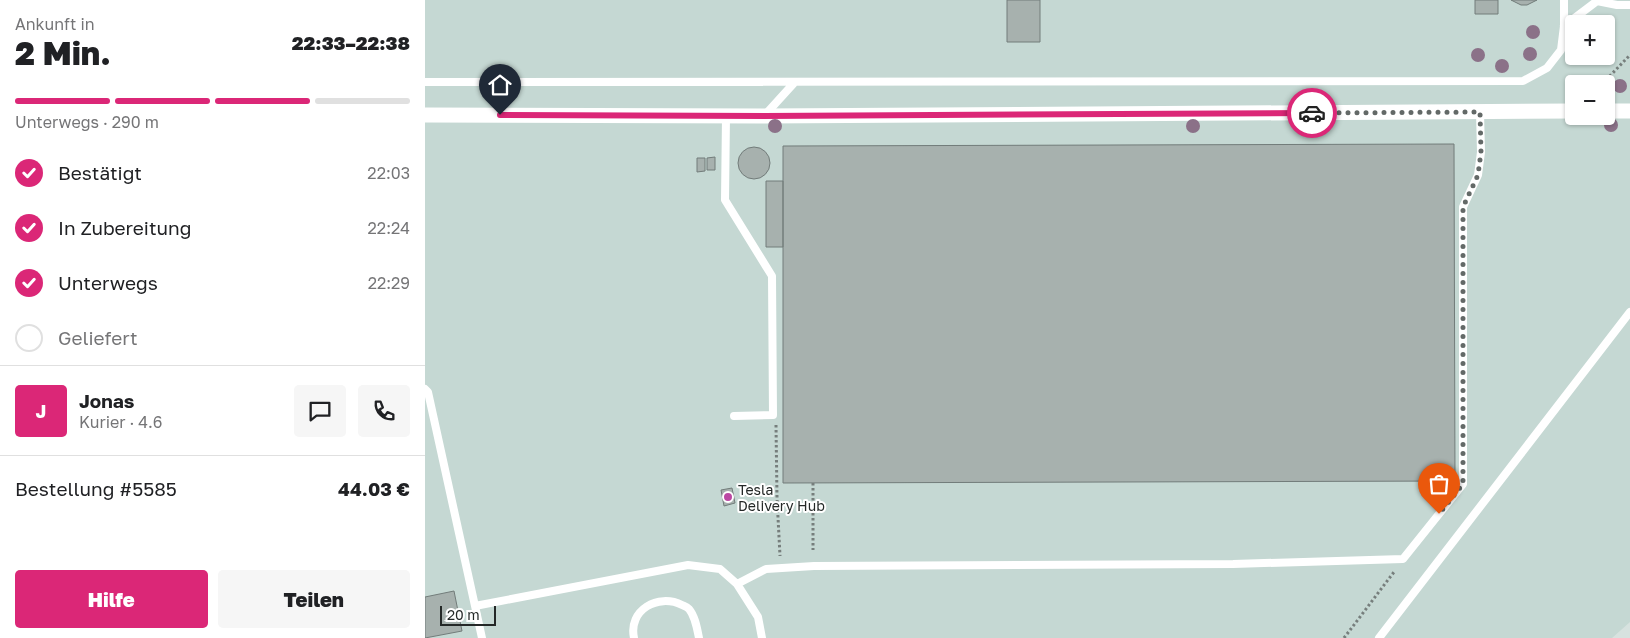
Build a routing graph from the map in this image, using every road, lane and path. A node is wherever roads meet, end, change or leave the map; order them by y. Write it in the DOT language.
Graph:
graph roads {
  1 [pos="1564,0"];
  2 [pos="1598,1"];
  3 [pos="1630,5"];
  4 [pos="1564,26"];
  5 [pos="1630,56"];
  6 [pos="1611,75"];
  7 [pos="425,82"];
  8 [pos="793,83"];
  9 [pos="1565,111"];
  10 [pos="1615,111"];
  11 [pos="1630,111"];
  12 [pos="1480,112"];
  13 [pos="425,115"];
  14 [pos="726,116"];
  15 [pos="764,116"];
  16 [pos="1630,312"];
  17 [pos="425,389"];
  18 [pos="773,415"];
  19 [pos="734,416"];
  20 [pos="813,483"];
  21 [pos="813,550"];
  22 [pos="1403,559"];
  23 [pos="781,568"];
  24 [pos="737,584"];
  25 [pos="475,606"];
  26 [pos="482,638"];
  27 [pos="634,638"];
  28 [pos="699,638"];
  29 [pos="762,638"];
  30 [pos="1344,638"];
  31 [pos="1379,638"];
  1 -- 4 [label="lane"];
  2 -- 3 [label="lane"];
  2 -- 4 [label="lane"];
  4 -- 8 [label="lane"];
  5 -- 6 [label="path"];
  7 -- 8 [label="lane"];
  8 -- 15 [label="lane"];
  9 -- 12 [label="street"];
  10 -- 11 [label="street"];
  12 -- 15 [label="street"];
  12 -- 22 [label="lane"];
  13 -- 14 [label="street"];
  14 -- 15 [label="street"];
  14 -- 18 [label="lane"];
  16 -- 31 [label="lane"];
  17 -- 25 [label="lane"];
  18 -- 19 [label="lane"];
  18 -- 23 [label="path"];
  20 -- 21 [label="path"];
  22 -- 23 [label="lane"];
  22 -- 30 [label="path"];
  23 -- 24 [label="lane"];
  24 -- 25 [label="lane"];
  24 -- 29 [label="lane"];
  25 -- 26 [label="lane"];
  27 -- 28 [label="lane"];
}
